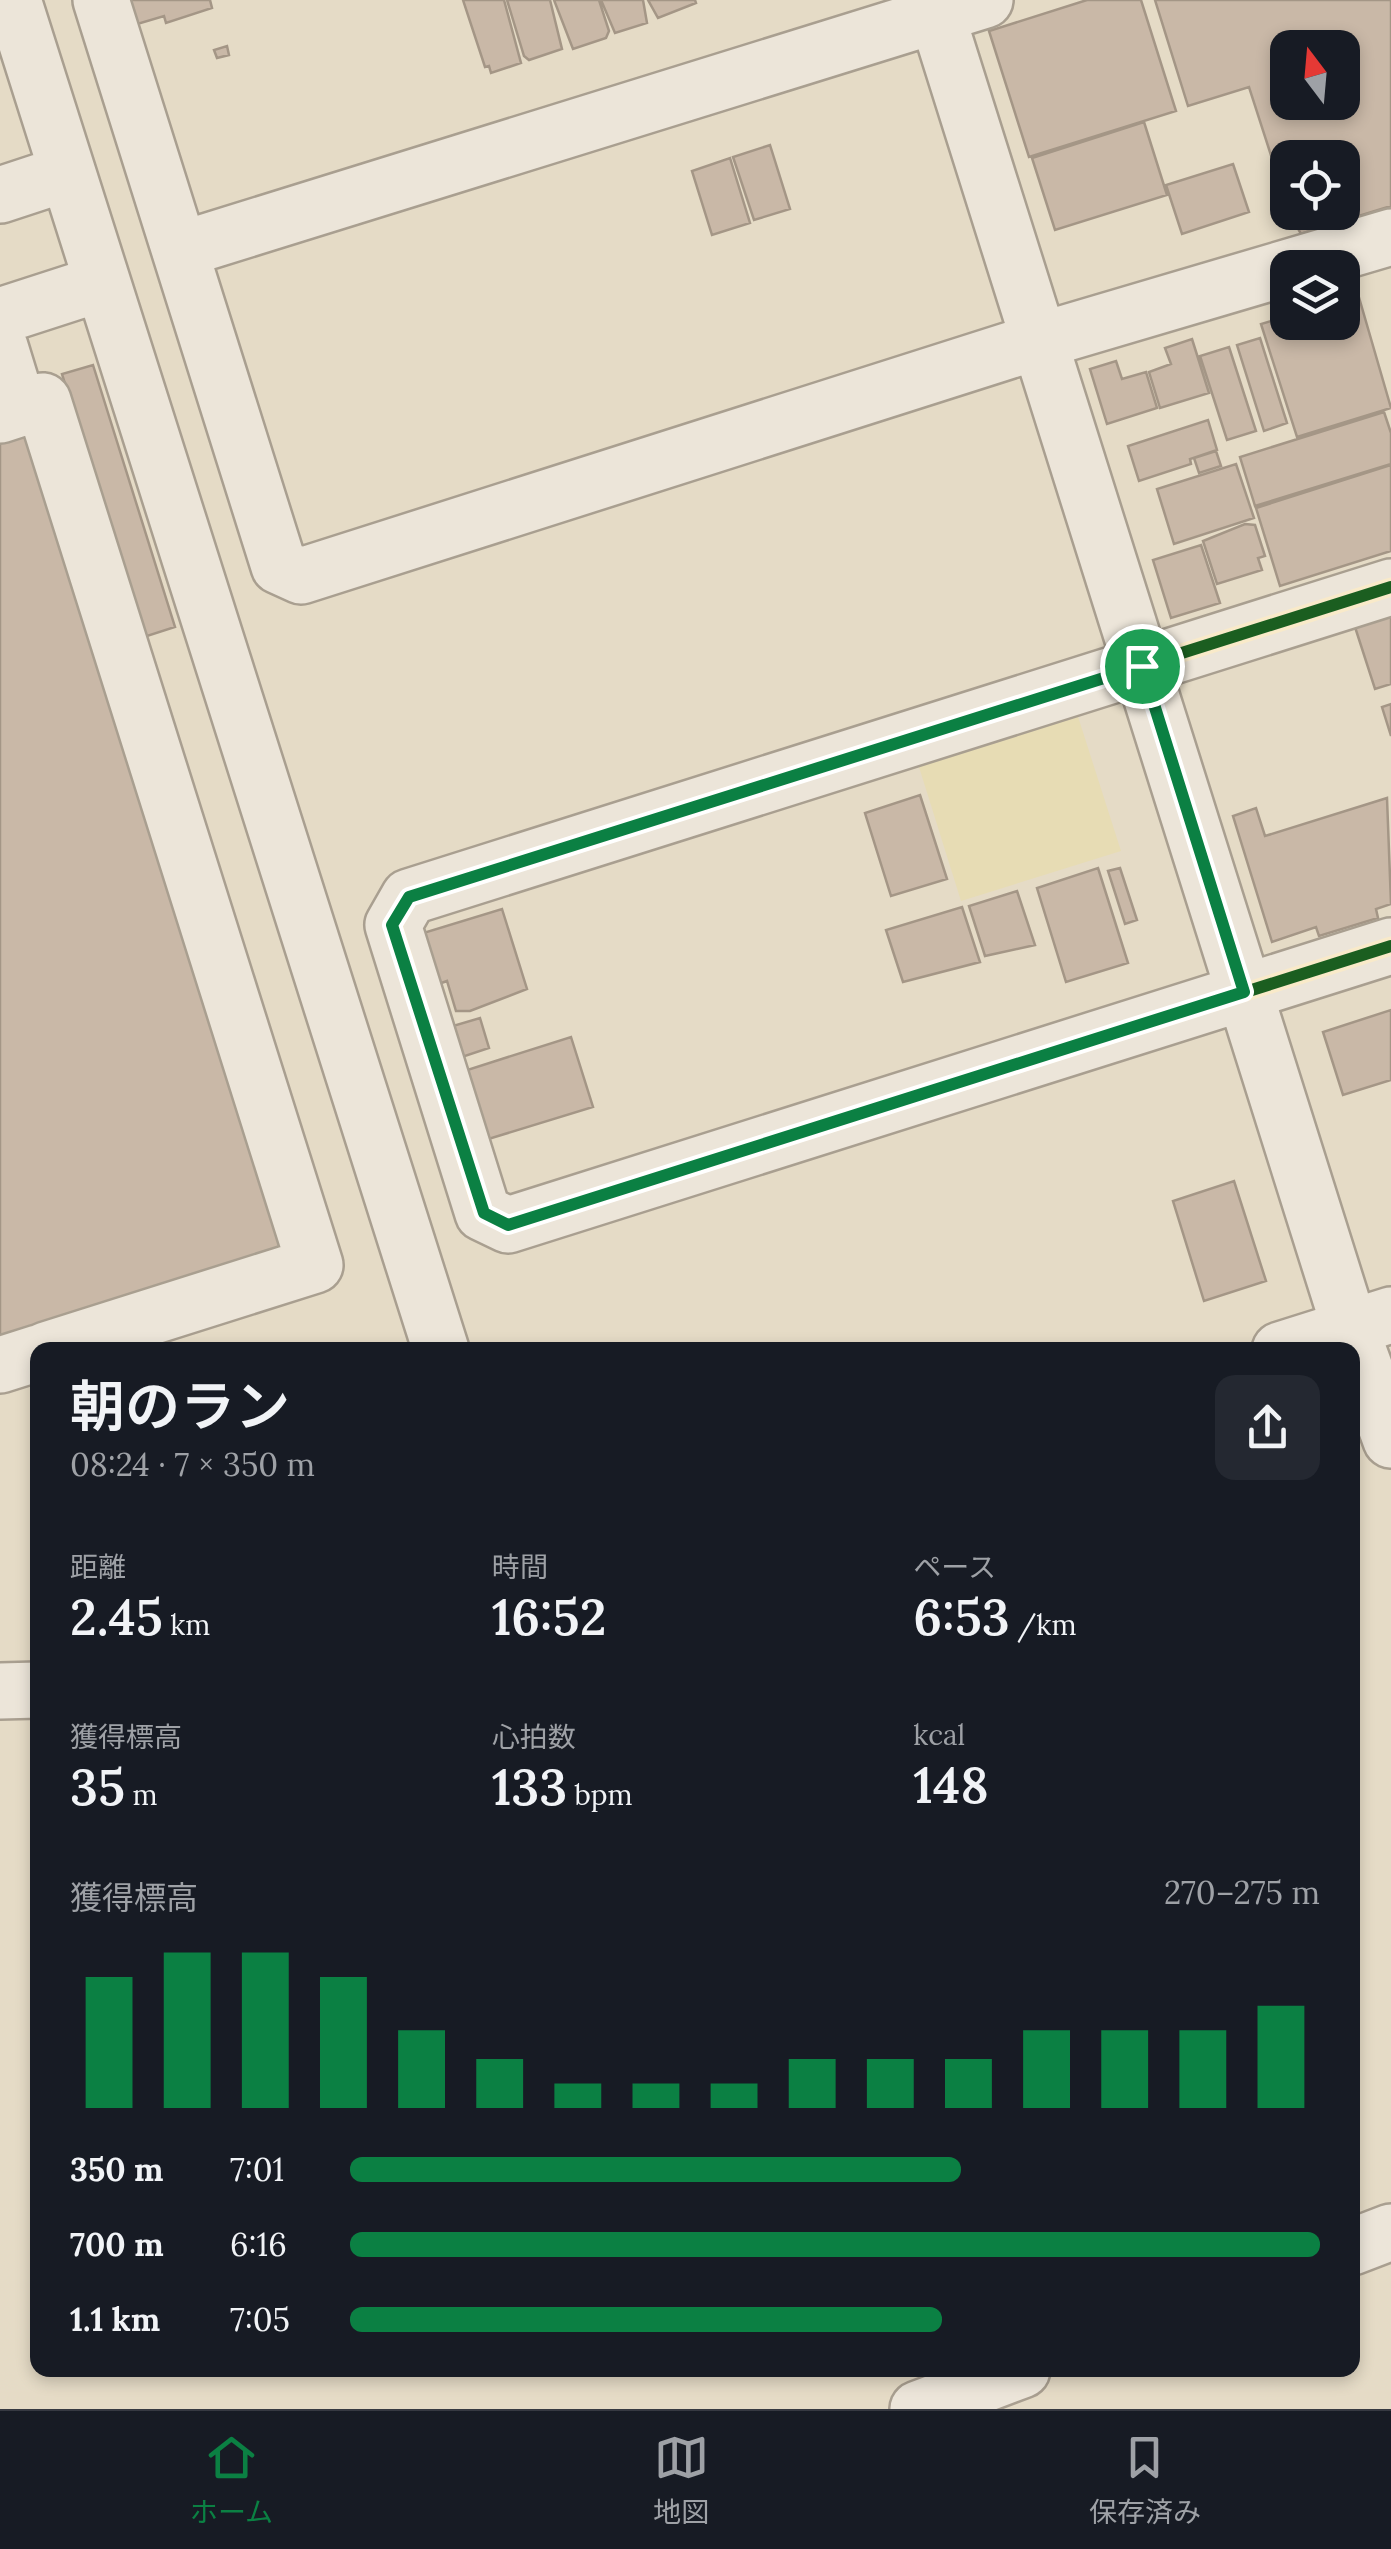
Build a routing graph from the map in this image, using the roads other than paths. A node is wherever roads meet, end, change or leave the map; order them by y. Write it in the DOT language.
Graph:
graph roads {
  1 [pos="13,0"];
  2 [pos="101,0"];
  3 [pos="951,5"];
  4 [pos="68,174"];
  5 [pos="0,195"];
  6 [pos="1391,237"];
  7 [pos="180,250"];
  8 [pos="102,283"];
  9 [pos="0,316"];
  10 [pos="1039,341"];
  11 [pos="0,347"];
  12 [pos="10,412"];
  13 [pos="1391,587"];
  14 [pos="1142,666"];
  15 [pos="1391,946"];
  16 [pos="1244,992"];
  17 [pos="1370,1321"];
  18 [pos="71,1342"];
  19 [pos="438,1342"];
  20 [pos="1305,1342"];
  21 [pos="30,1356"];
  22 [pos="0,1365"];
  23 [pos="1391,1440"];
  24 [pos="30,1690"];
  25 [pos="0,1691"];
  26 [pos="1391,2232"];
  27 [pos="1360,2244"];
  28 [pos="1003,2377"];
  29 [pos="918,2409"];
  1 -- 4 [label="street"];
  2 -- 7 [label="street"];
  3 -- 7 [label="street"];
  3 -- 10 [label="street"];
  4 -- 5 [label="street"];
  4 -- 8 [label="street"];
  6 -- 10 [label="street"];
  7 -- 10 [label="street"];
  8 -- 9 [label="street"];
  8 -- 19 [label="street"];
  10 -- 14 [label="street"];
  11 -- 12 [label="street"];
  12 -- 18 [label="street"];
  13 -- 14 [label="street"];
  14 -- 16 [label="street"];
  14 -- 16 [label="street"];
  15 -- 16 [label="street"];
  16 -- 17 [label="street"];
  17 -- 20 [label="street"];
  17 -- 23 [label="street"];
  21 -- 22 [label="street"];
  24 -- 25 [label="street"];
  26 -- 27 [label="street"];
  28 -- 29 [label="street"];
}
